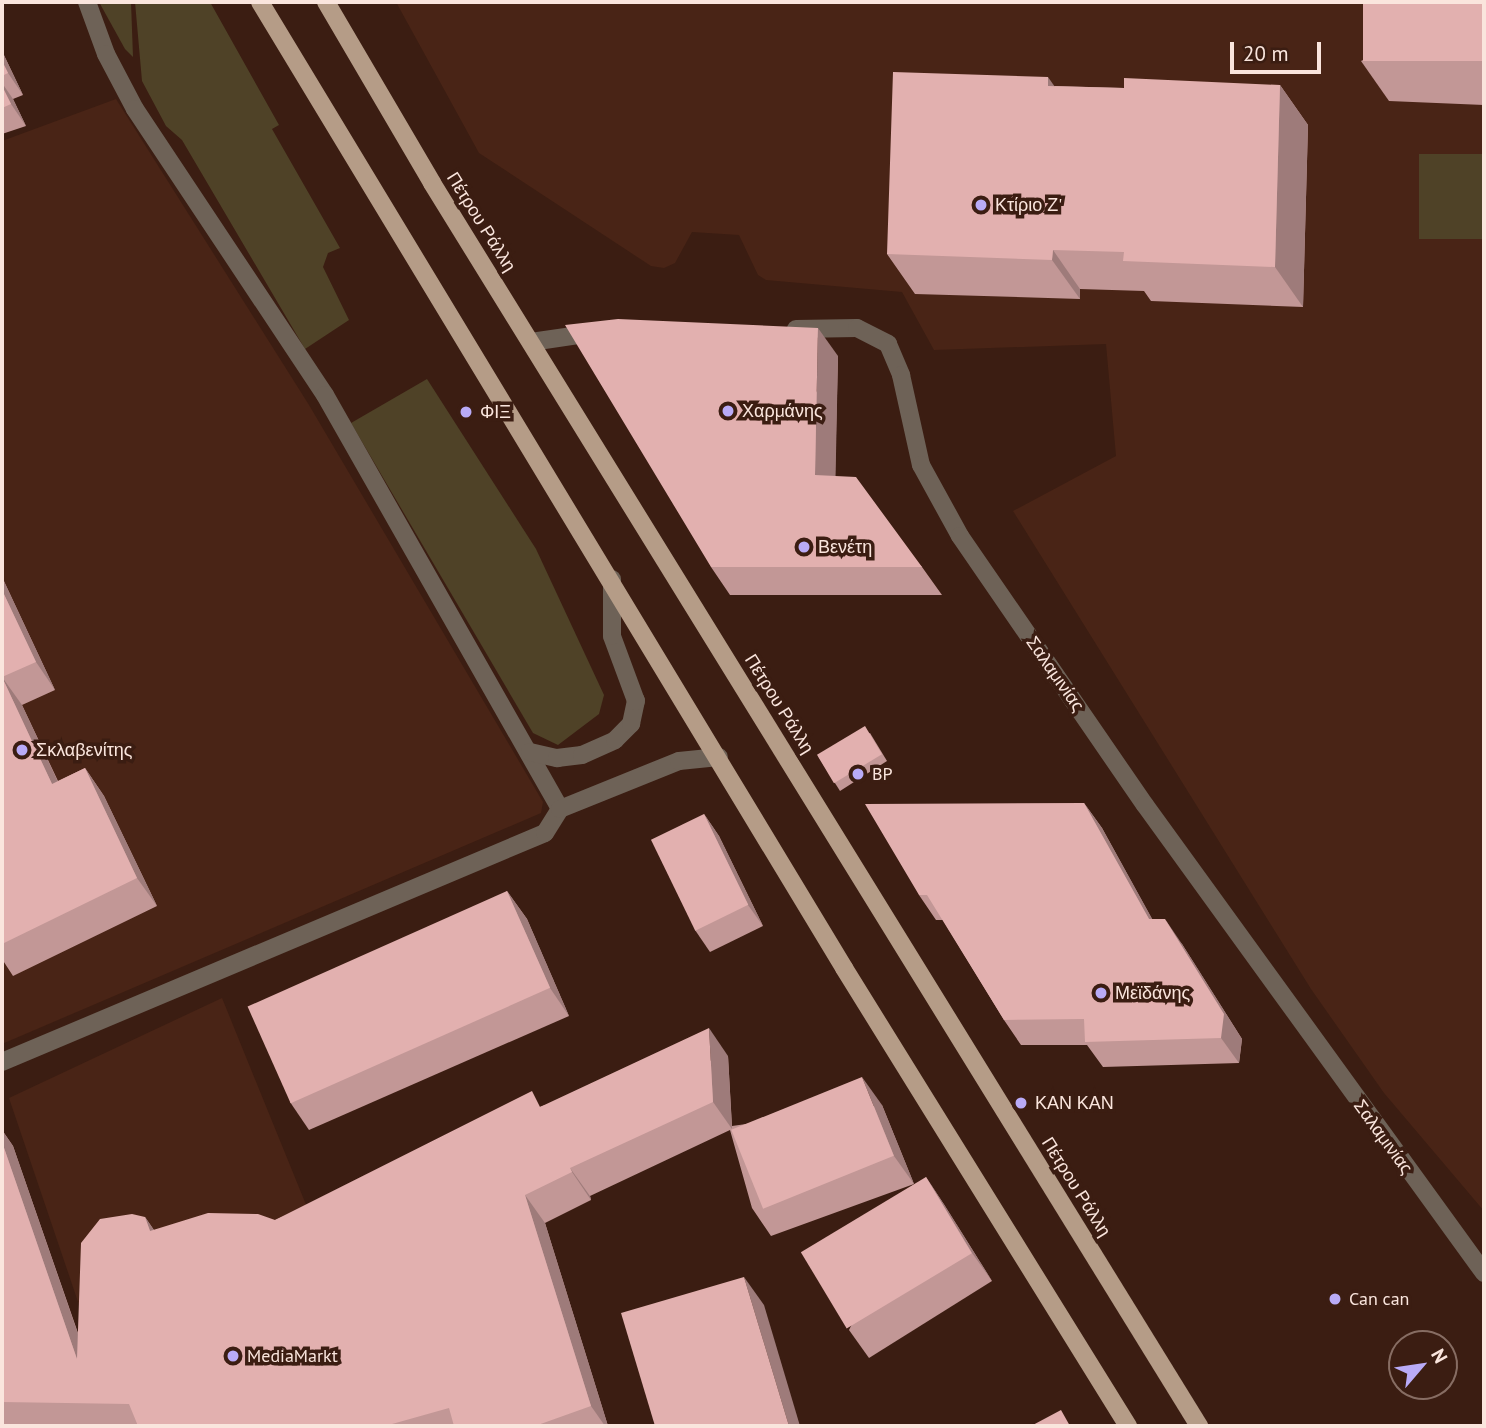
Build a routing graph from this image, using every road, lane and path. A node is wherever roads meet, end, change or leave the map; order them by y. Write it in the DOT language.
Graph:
graph roads {
  1 [pos="87,2"];
  2 [pos="260,2"];
  3 [pos="326,2"];
  4 [pos="774,330"];
  5 [pos="609,333"];
  6 [pos="531,342"];
  7 [pos="612,579"];
  8 [pos="530,752"];
  9 [pos="719,757"];
  10 [pos="560,809"];
  11 [pos="2,1062"];
  12 [pos="1484,1273"];
  13 [pos="1128,1426"];
  14 [pos="1199,1426"];
  1 -- 8 [label="street"];
  2 -- 7 [label="main road"];
  3 -- 6 [label="main road, Πέτρου Ράλλη"];
  4 -- 12 [label="street, Σαλαμινίας"];
  5 -- 6 [label="street"];
  6 -- 14 [label="main road, Πέτρου Ράλλη"];
  7 -- 8 [label="street"];
  7 -- 9 [label="main road"];
  8 -- 10 [label="street"];
  9 -- 10 [label="street"];
  9 -- 13 [label="main road"];
  10 -- 11 [label="street"];
}
